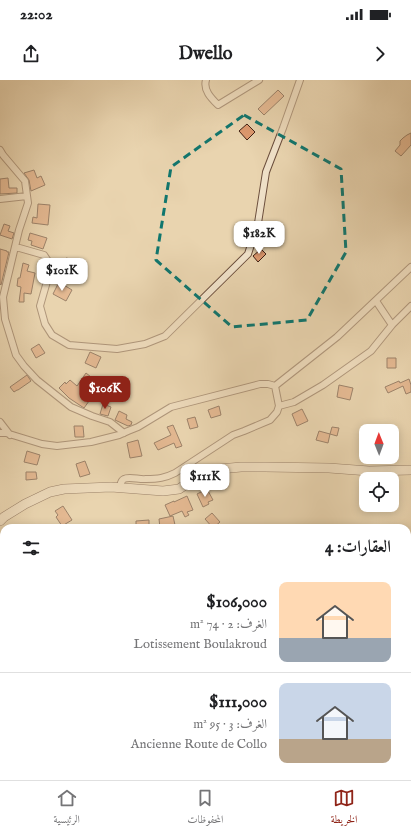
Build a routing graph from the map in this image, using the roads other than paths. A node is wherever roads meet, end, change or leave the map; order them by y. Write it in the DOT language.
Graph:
graph roads {
  1 [pos="206,80"];
  2 [pos="259,80"];
  3 [pos="300,80"];
  4 [pos="0,150"];
  5 [pos="27,196"];
  6 [pos="0,200"];
  7 [pos="16,247"];
  8 [pos="411,267"];
  9 [pos="376,301"];
  10 [pos="411,306"];
  11 [pos="392,325"];
  12 [pos="275,386"];
  13 [pos="278,406"];
  14 [pos="0,422"];
  15 [pos="0,433"];
  16 [pos="124,433"];
  17 [pos="10,435"];
  18 [pos="411,470"];
  19 [pos="120,488"];
  20 [pos="0,521"];
  1 -- 2 [label="street"];
  3 -- 7 [label="street"];
  4 -- 5 [label="street"];
  5 -- 6 [label="street"];
  5 -- 7 [label="street"];
  7 -- 16 [label="street"];
  8 -- 9 [label="street"];
  9 -- 11 [label="street"];
  9 -- 12 [label="street"];
  10 -- 11 [label="street"];
  11 -- 13 [label="street"];
  12 -- 13 [label="street"];
  12 -- 16 [label="street"];
  13 -- 19 [label="street"];
  14 -- 17 [label="street"];
  15 -- 17 [label="street"];
  16 -- 17 [label="street"];
  18 -- 19 [label="main road"];
  19 -- 20 [label="main road"];
}
